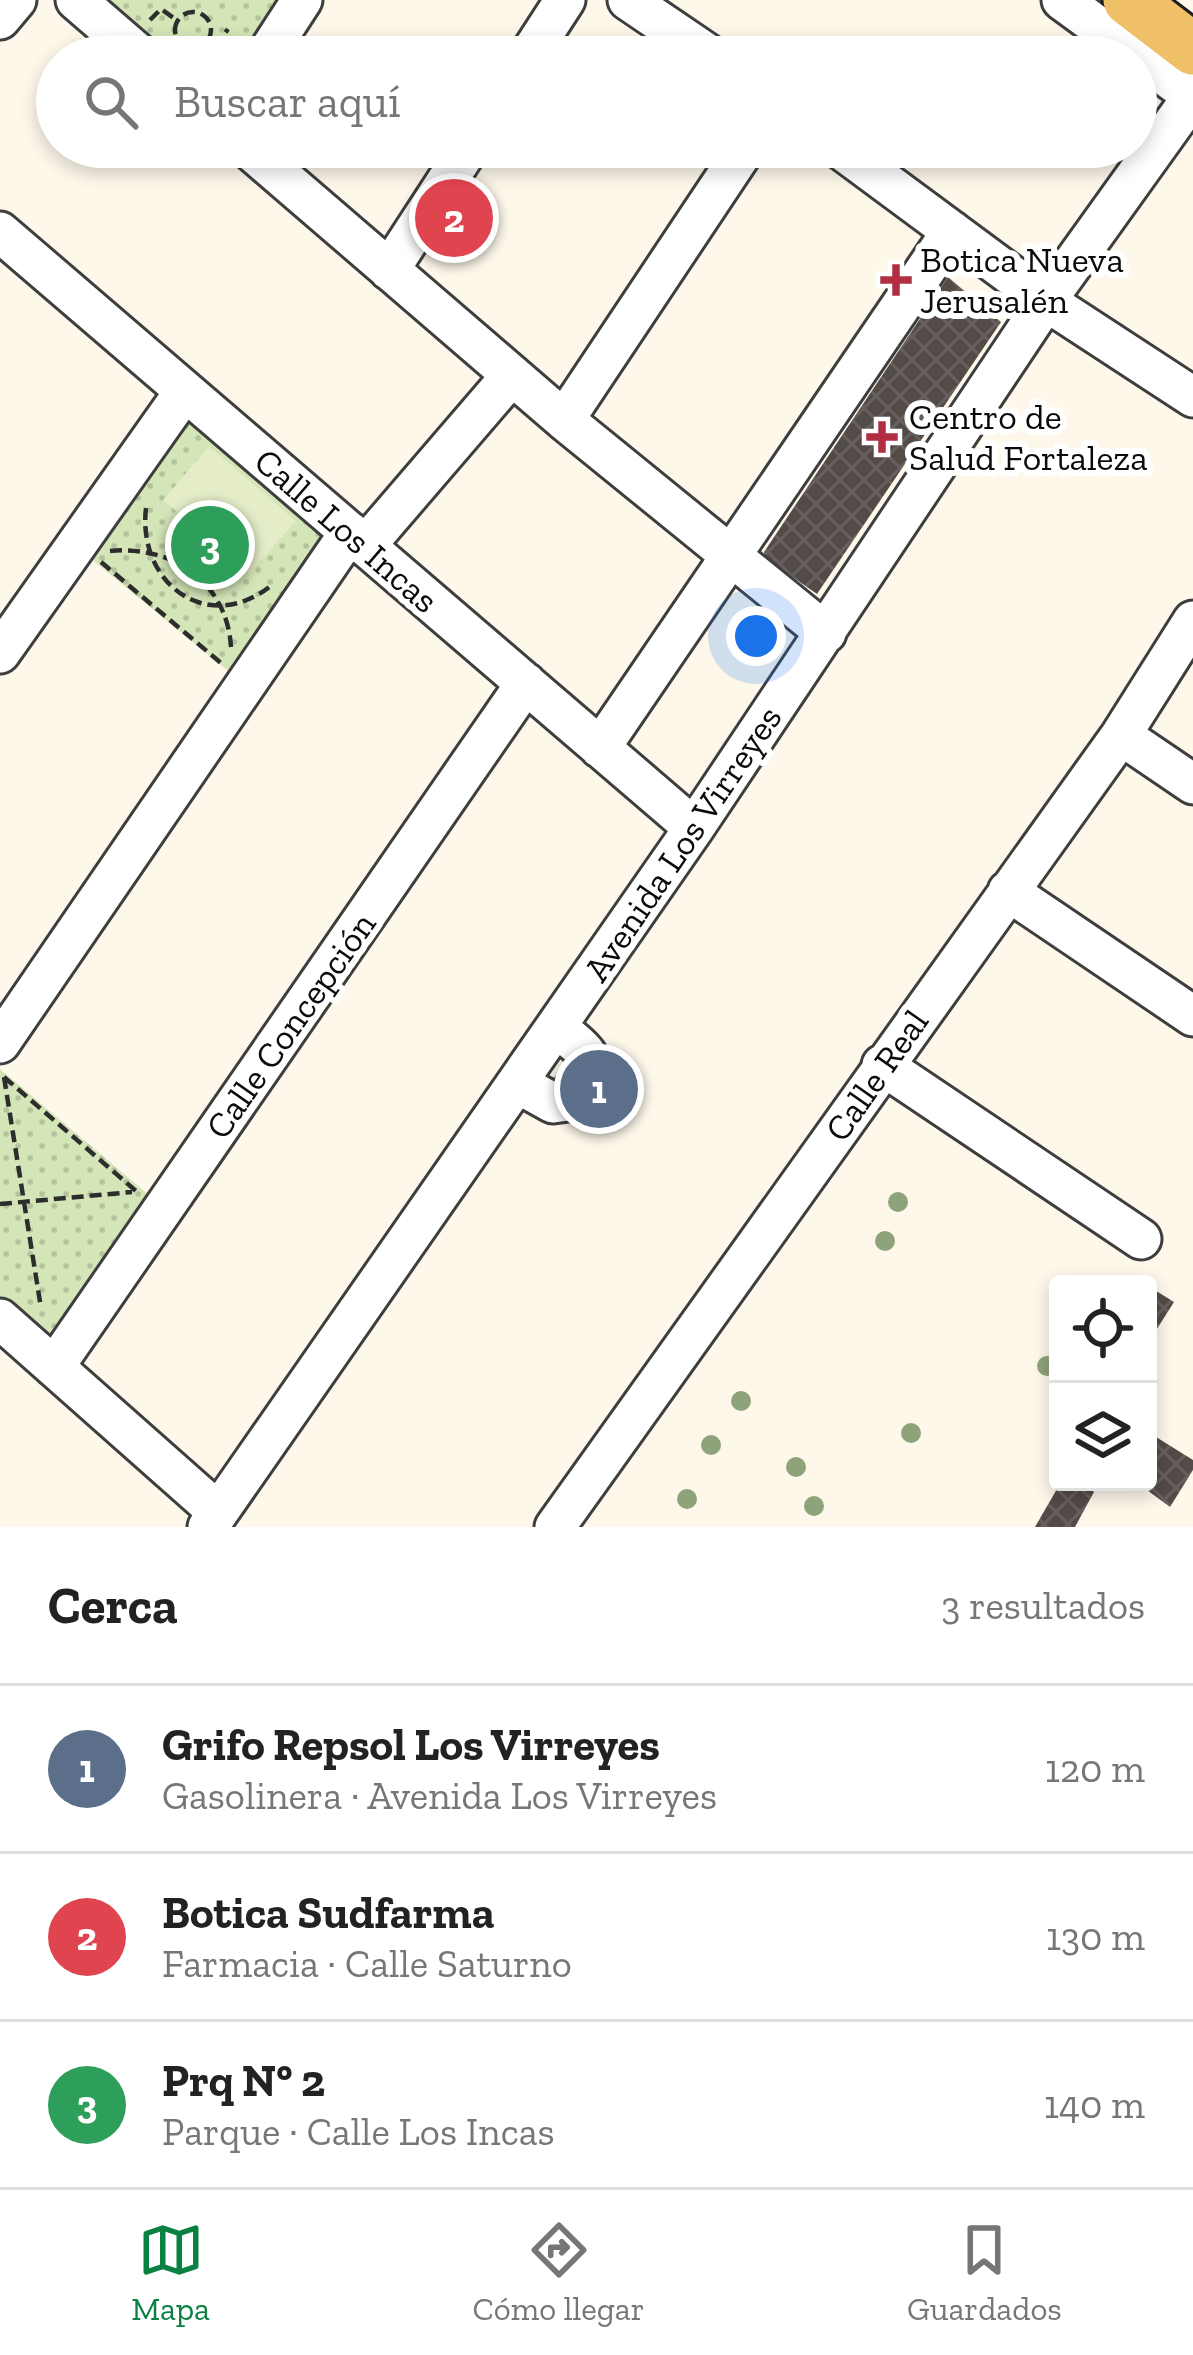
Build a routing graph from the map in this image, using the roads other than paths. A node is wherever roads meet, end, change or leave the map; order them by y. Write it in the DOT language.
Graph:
graph roads {
  1 [pos="16,0"];
  2 [pos="76,0"];
  3 [pos="302,0"];
  4 [pos="565,0"];
  5 [pos="628,0"];
  6 [pos="1062,0"];
  7 [pos="1129,0"];
  8 [pos="0,19"];
  9 [pos="130,36"];
  10 [pos="279,36"];
  11 [pos="542,36"];
  12 [pos="681,36"];
  13 [pos="1111,36"];
  14 [pos="1193,50"];
  15 [pos="1157,70"];
  16 [pos="1193,96"];
  17 [pos="1157,146"];
  18 [pos="271,168"];
  19 [pos="455,168"];
  20 [pos="732,168"];
  21 [pos="866,168"];
  22 [pos="1141,168"];
  23 [pos="952,231"];
  24 [pos="4,245"];
  25 [pos="389,270"];
  26 [pos="1046,301"];
  27 [pos="512,375"];
  28 [pos="185,391"];
  29 [pos="1193,397"];
  30 [pos="564,420"];
  31 [pos="358,539"];
  32 [pos="731,556"];
  33 [pos="1193,621"];
  34 [pos="826,633"];
  35 [pos="0,653"];
  36 [pos="526,683"];
  37 [pos="1121,735"];
  38 [pos="601,748"];
  39 [pos="1193,784"];
  40 [pos="694,828"];
  41 [pos="1008,891"];
  42 [pos="1193,1016"];
  43 [pos="556,1027"];
  44 [pos="0,1043"];
  45 [pos="882,1065"];
  46 [pos="517,1083"];
  47 [pos="1141,1239"];
  48 [pos="0,1319"];
  49 [pos="54,1367"];
  50 [pos="213,1520"];
  51 [pos="555,1527"];
  1 -- 8 [label="street"];
  2 -- 9 [label="street"];
  3 -- 10 [label="street"];
  4 -- 11 [label="street"];
  5 -- 12 [label="street"];
  6 -- 13 [label="street"];
  7 -- 14 [label="main road"];
  15 -- 16 [label="street"];
  16 -- 17 [label="street, Avenida Los Virreyes"];
  18 -- 25 [label="street"];
  19 -- 25 [label="street"];
  20 -- 30 [label="street"];
  21 -- 23 [label="street"];
  22 -- 26 [label="street, Avenida Los Virreyes"];
  23 -- 26 [label="street"];
  23 -- 32 [label="street"];
  24 -- 28 [label="street, Calle Los Incas"];
  25 -- 27 [label="street"];
  26 -- 29 [label="street"];
  26 -- 34 [label="street, Avenida Los Virreyes"];
  27 -- 30 [label="street"];
  27 -- 31 [label="street"];
  28 -- 31 [label="street, Calle Los Incas"];
  28 -- 35 [label="street"];
  30 -- 32 [label="street"];
  31 -- 36 [label="street, Calle Los Incas"];
  31 -- 44 [label="street"];
  32 -- 34 [label="street"];
  32 -- 38 [label="street"];
  33 -- 37 [label="street, Calle Real"];
  34 -- 40 [label="street, Avenida Los Virreyes"];
  36 -- 38 [label="street, Calle Los Incas"];
  36 -- 49 [label="street, Calle Concepción"];
  37 -- 39 [label="street"];
  37 -- 41 [label="street, Calle Real"];
  38 -- 40 [label="street, Calle Los Incas"];
  40 -- 43 [label="street, Avenida Los Virreyes"];
  41 -- 42 [label="street"];
  41 -- 45 [label="street, Calle Real"];
  43 -- 46 [label="street, Avenida Los Virreyes"];
  43 -- 46 [label="street"];
  45 -- 47 [label="street"];
  45 -- 51 [label="street, Calle Real"];
  46 -- 50 [label="street, Avenida Los Virreyes"];
  48 -- 49 [label="street"];
  49 -- 50 [label="street"];
}
